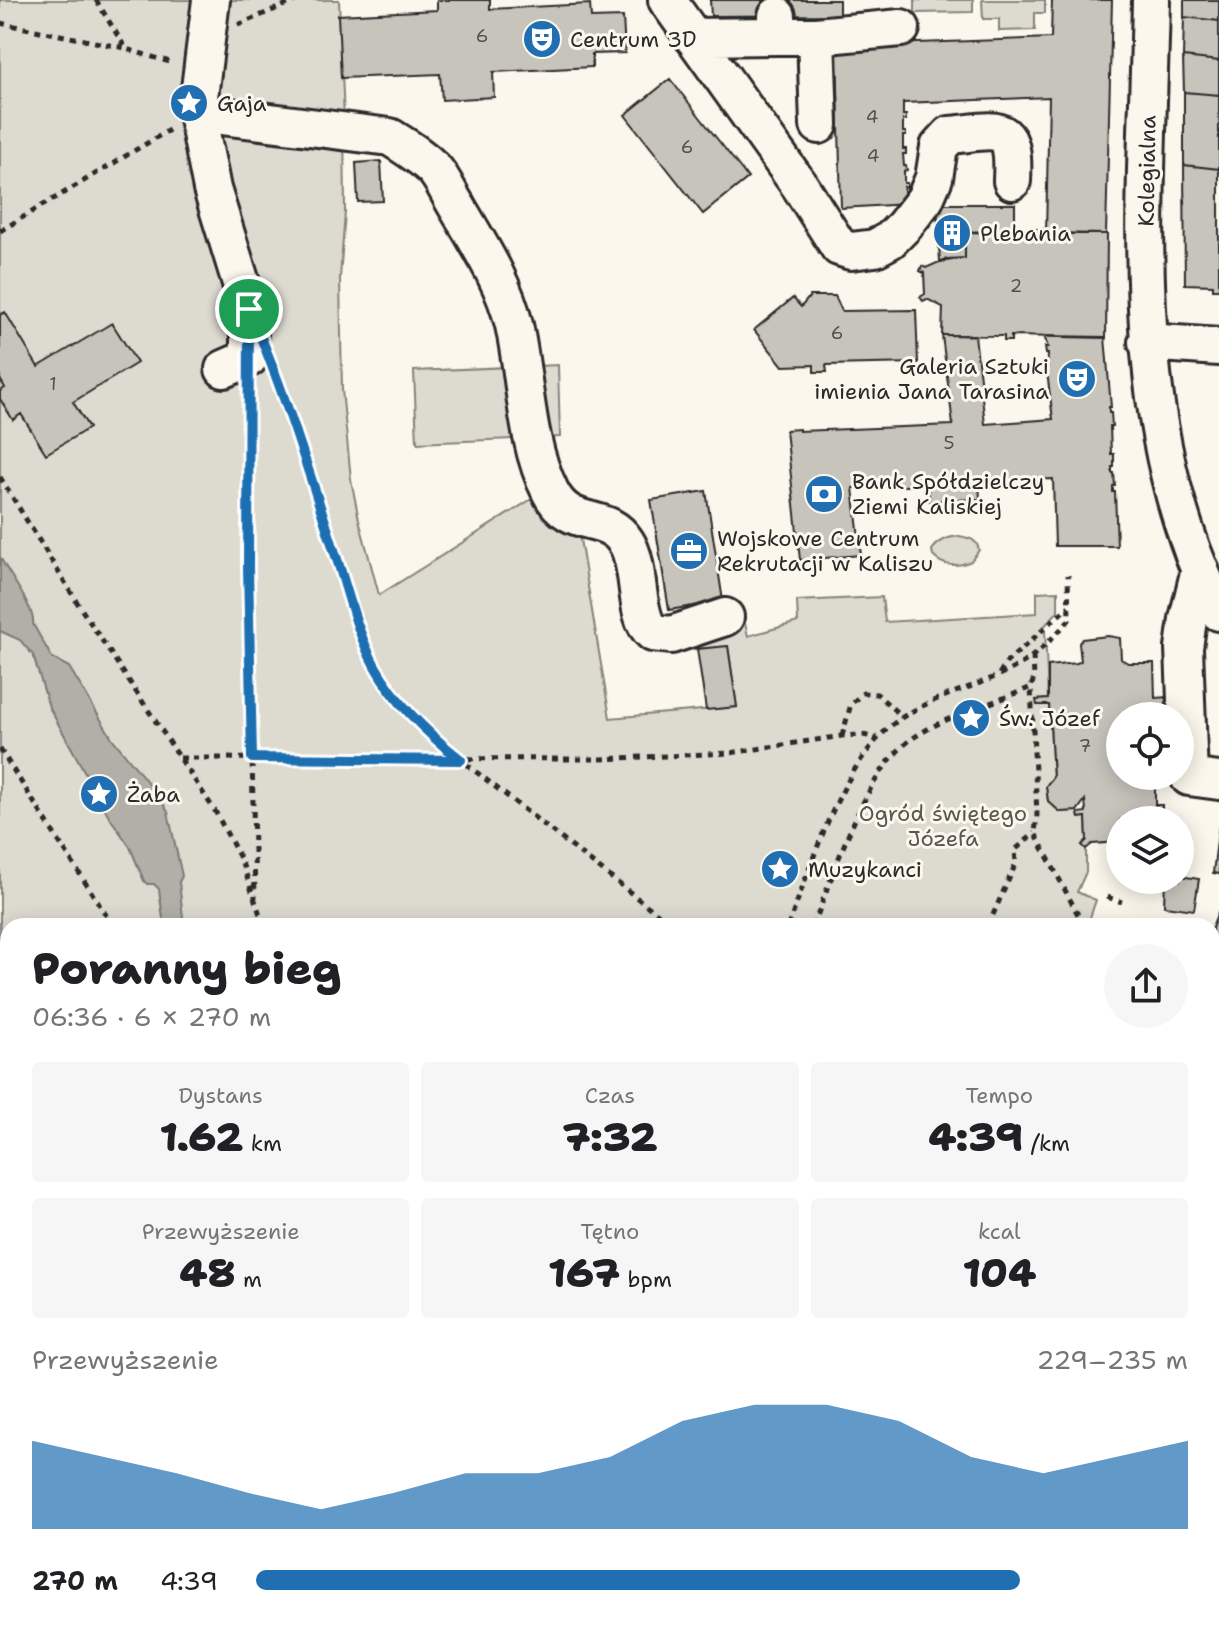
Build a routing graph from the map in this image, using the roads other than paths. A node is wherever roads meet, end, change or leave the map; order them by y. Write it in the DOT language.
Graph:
graph roads {
  1 [pos="211,0"];
  2 [pos="667,0"];
  3 [pos="1151,0"];
  4 [pos="901,28"];
  5 [pos="816,36"];
  6 [pos="693,37"];
  7 [pos="197,113"];
  8 [pos="819,125"];
  9 [pos="1012,181"];
  10 [pos="1147,342"];
  11 [pos="1219,347"];
  12 [pos="249,365"];
  13 [pos="1200,569"];
  14 [pos="1219,612"];
  15 [pos="725,617"];
  16 [pos="1219,781"];
  1 -- 7 [label="street"];
  2 -- 6 [label="street"];
  3 -- 10 [label="street, Kolegialna"];
  4 -- 5 [label="street"];
  5 -- 6 [label="street"];
  5 -- 8 [label="street"];
  6 -- 9 [label="street"];
  7 -- 12 [label="street"];
  7 -- 15 [label="street"];
  10 -- 11 [label="street"];
  10 -- 13 [label="street, Kolegialna"];
  13 -- 14 [label="street, Kolegialna"];
  13 -- 16 [label="street"];
}
